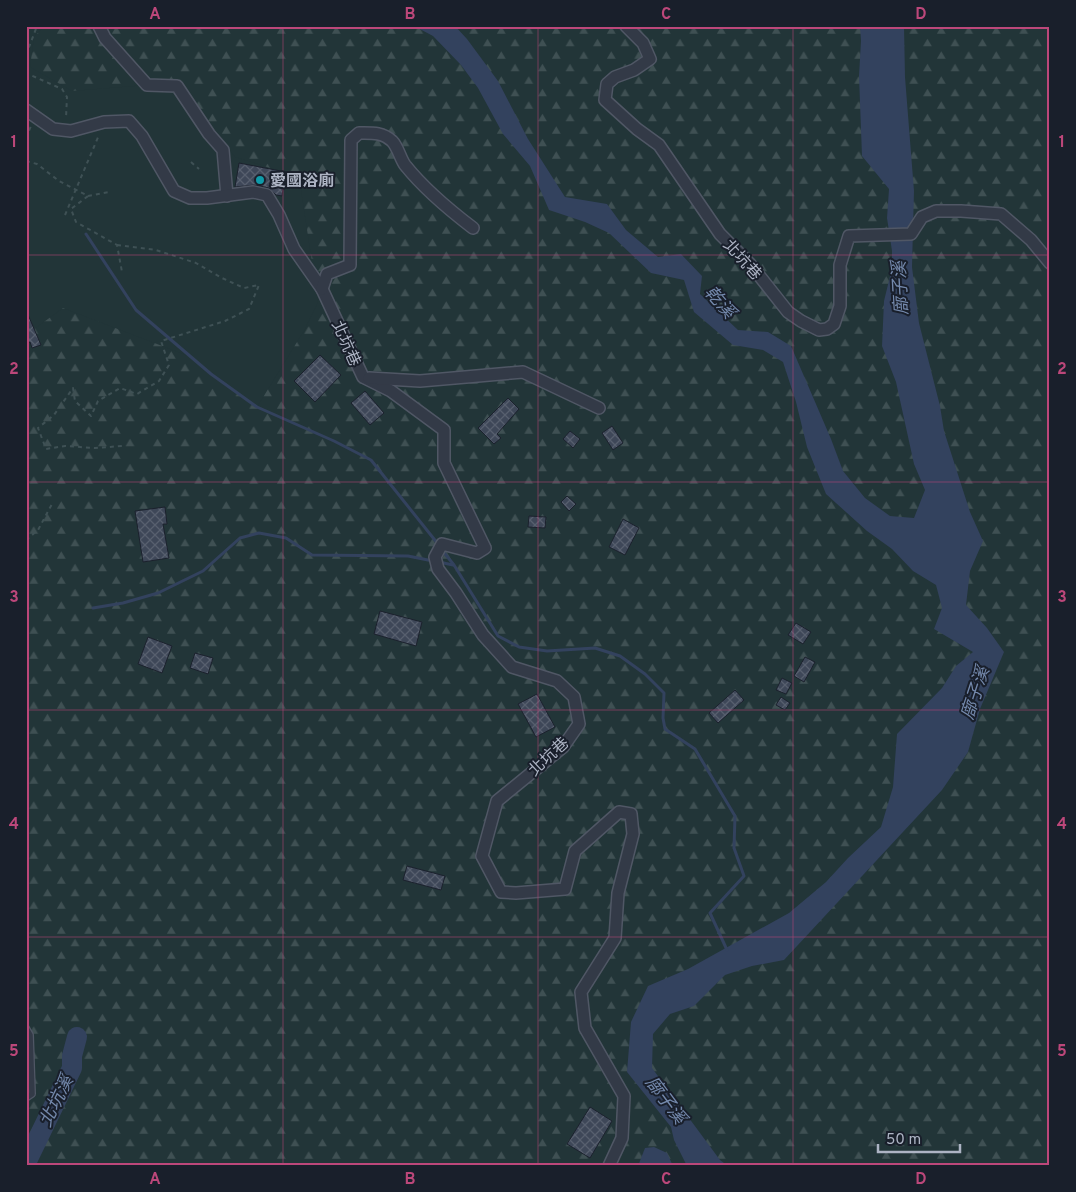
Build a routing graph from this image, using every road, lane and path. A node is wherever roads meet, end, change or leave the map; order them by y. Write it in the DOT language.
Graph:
graph roads {
  1 [pos="37,26"];
  2 [pos="99,26"];
  3 [pos="626,26"];
  4 [pos="26,55"];
  5 [pos="26,64"];
  6 [pos="26,110"];
  7 [pos="104,122"];
  8 [pos="66,131"];
  9 [pos="26,161"];
  10 [pos="191,162"];
  11 [pos="199,169"];
  12 [pos="76,190"];
  13 [pos="110,192"];
  14 [pos="88,196"];
  15 [pos="227,196"];
  16 [pos="65,215"];
  17 [pos="474,228"];
  18 [pos="117,245"];
  19 [pos="1050,263"];
  20 [pos="122,272"];
  21 [pos="322,288"];
  22 [pos="362,377"];
  23 [pos="599,408"];
  24 [pos="122,446"];
  25 [pos="52,504"];
  26 [pos="26,540"];
  27 [pos="26,1028"];
  28 [pos="26,1098"];
  29 [pos="609,1166"];
  1 -- 4 [label="path"];
  2 -- 15 [label="street"];
  3 -- 19 [label="street, 北坑巷"];
  5 -- 8 [label="path"];
  6 -- 8 [label="street"];
  7 -- 8 [label="street, 北坑巷"];
  7 -- 12 [label="path"];
  7 -- 15 [label="street, 北坑巷"];
  9 -- 12 [label="path"];
  10 -- 11 [label="path"];
  12 -- 14 [label="path"];
  12 -- 16 [label="path"];
  13 -- 14 [label="path"];
  14 -- 18 [label="path"];
  15 -- 21 [label="street, 北坑巷"];
  17 -- 21 [label="street"];
  18 -- 20 [label="path"];
  18 -- 24 [label="path"];
  21 -- 22 [label="street, 北坑巷"];
  22 -- 23 [label="street"];
  22 -- 29 [label="street, 北坑巷"];
  25 -- 26 [label="path"];
  27 -- 28 [label="lane"];
}
